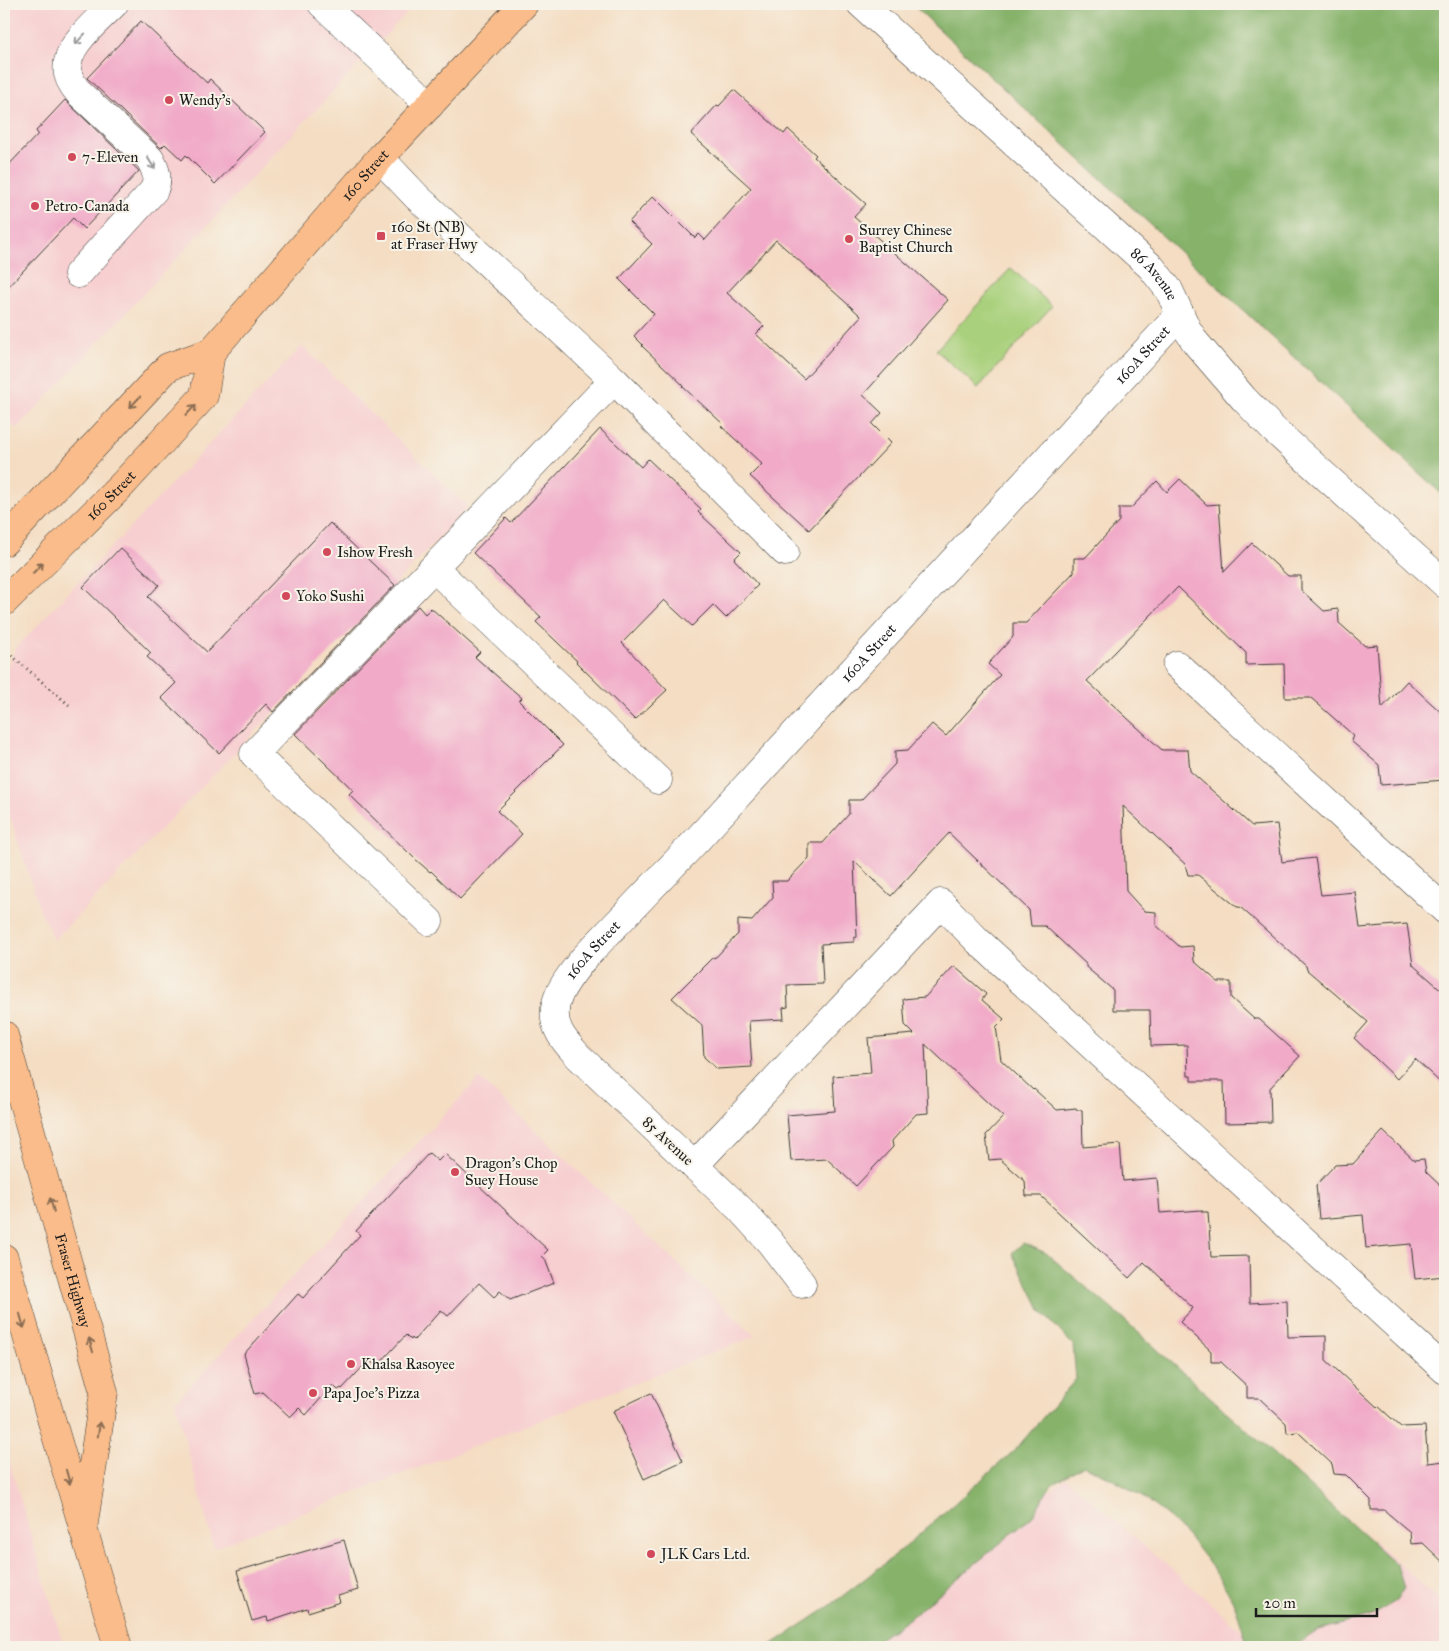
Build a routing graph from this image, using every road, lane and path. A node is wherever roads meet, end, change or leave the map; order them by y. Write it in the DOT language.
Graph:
graph roads {
  1 [pos="114,4"];
  2 [pos="322,4"];
  3 [pos="524,4"];
  4 [pos="861,4"];
  5 [pos="430,105"];
  6 [pos="380,158"];
  7 [pos="78,274"];
  8 [pos="1180,314"];
  9 [pos="212,352"];
  10 [pos="614,380"];
  11 [pos="5,539"];
  12 [pos="785,552"];
  13 [pos="434,568"];
  14 [pos="1445,584"];
  15 [pos="4,602"];
  16 [pos="4,649"];
  17 [pos="1177,665"];
  18 [pos="69,705"];
  19 [pos="658,780"];
  20 [pos="1445,910"];
  21 [pos="429,921"];
  22 [pos="560,992"];
  23 [pos="4,1035"];
  24 [pos="694,1166"];
  25 [pos="4,1258"];
  26 [pos="802,1284"];
  27 [pos="1445,1370"];
  28 [pos="83,1529"];
  29 [pos="118,1647"];
  1 -- 7 [label="street, one-way"];
  2 -- 5 [label="street"];
  3 -- 5 [label="main road, 160 Street"];
  4 -- 8 [label="street, 86 Avenue"];
  5 -- 6 [label="main road, 160 Street"];
  6 -- 9 [label="main road, 160 Street"];
  6 -- 10 [label="street"];
  8 -- 14 [label="street, 86 Avenue"];
  8 -- 22 [label="street, 160A Street"];
  9 -- 11 [label="main road, one-way"];
  15 -- 9 [label="main road, 160 Street, one-way"];
  10 -- 12 [label="street"];
  10 -- 13 [label="street"];
  13 -- 19 [label="street"];
  13 -- 21 [label="street"];
  16 -- 18 [label="path"];
  17 -- 20 [label="street"];
  22 -- 24 [label="street, 85 Avenue"];
  28 -- 23 [label="main road, Fraser Highway, one-way"];
  24 -- 26 [label="street, 85 Avenue"];
  24 -- 27 [label="street"];
  25 -- 28 [label="main road, Fraser Highway, one-way"];
  28 -- 29 [label="main road, Fraser Highway"];
}
